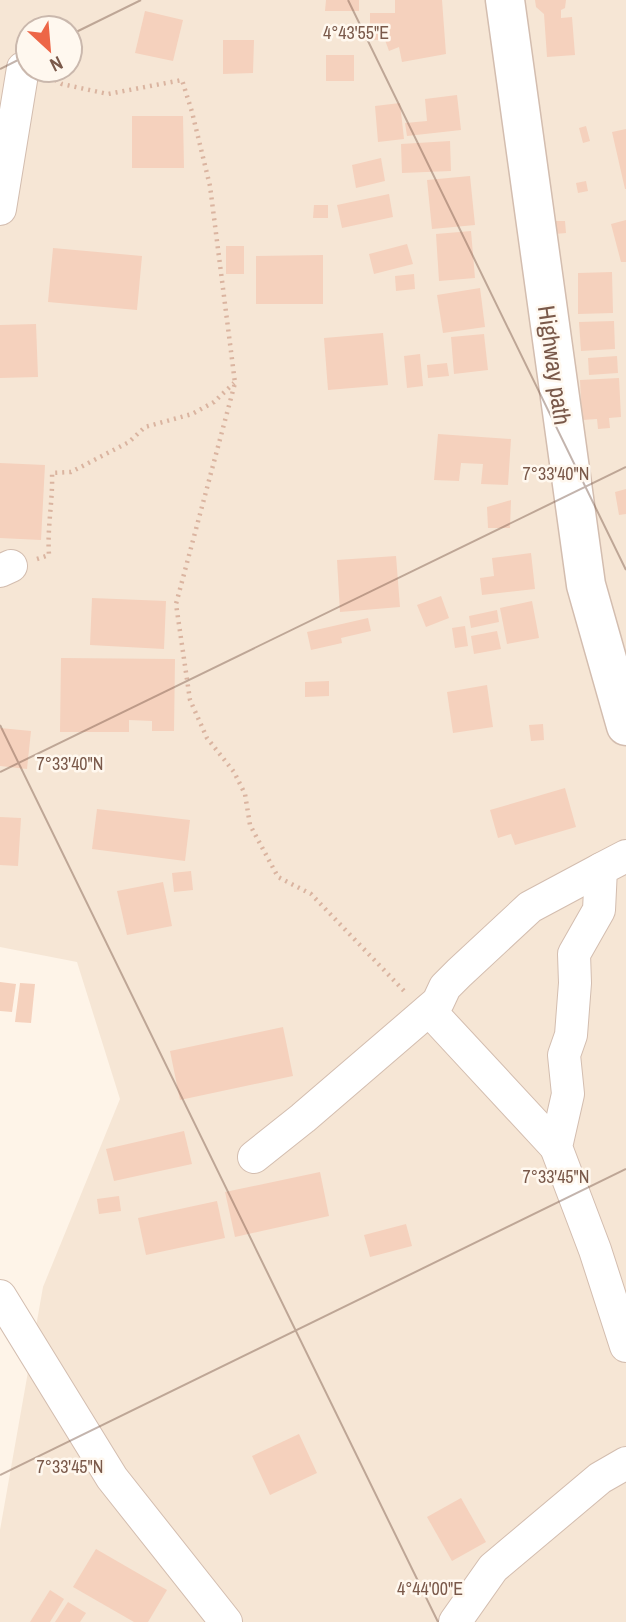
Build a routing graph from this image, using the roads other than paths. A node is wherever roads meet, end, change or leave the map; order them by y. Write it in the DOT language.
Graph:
graph roads {
  1 [pos="505,0"];
  2 [pos="28,84"];
  3 [pos="0,209"];
  4 [pos="626,726"];
  5 [pos="613,862"];
  6 [pos="429,1010"];
  7 [pos="556,1147"];
  8 [pos="254,1157"];
  9 [pos="0,1296"];
  10 [pos="626,1346"];
  11 [pos="626,1463"];
  12 [pos="226,1622"];
  13 [pos="454,1622"];
  1 -- 4 [label="street, Highway path"];
  2 -- 3 [label="street"];
  5 -- 6 [label="street"];
  5 -- 7 [label="street"];
  6 -- 7 [label="street"];
  6 -- 8 [label="street"];
  7 -- 10 [label="street"];
  9 -- 12 [label="street"];
  11 -- 13 [label="street"];
}
